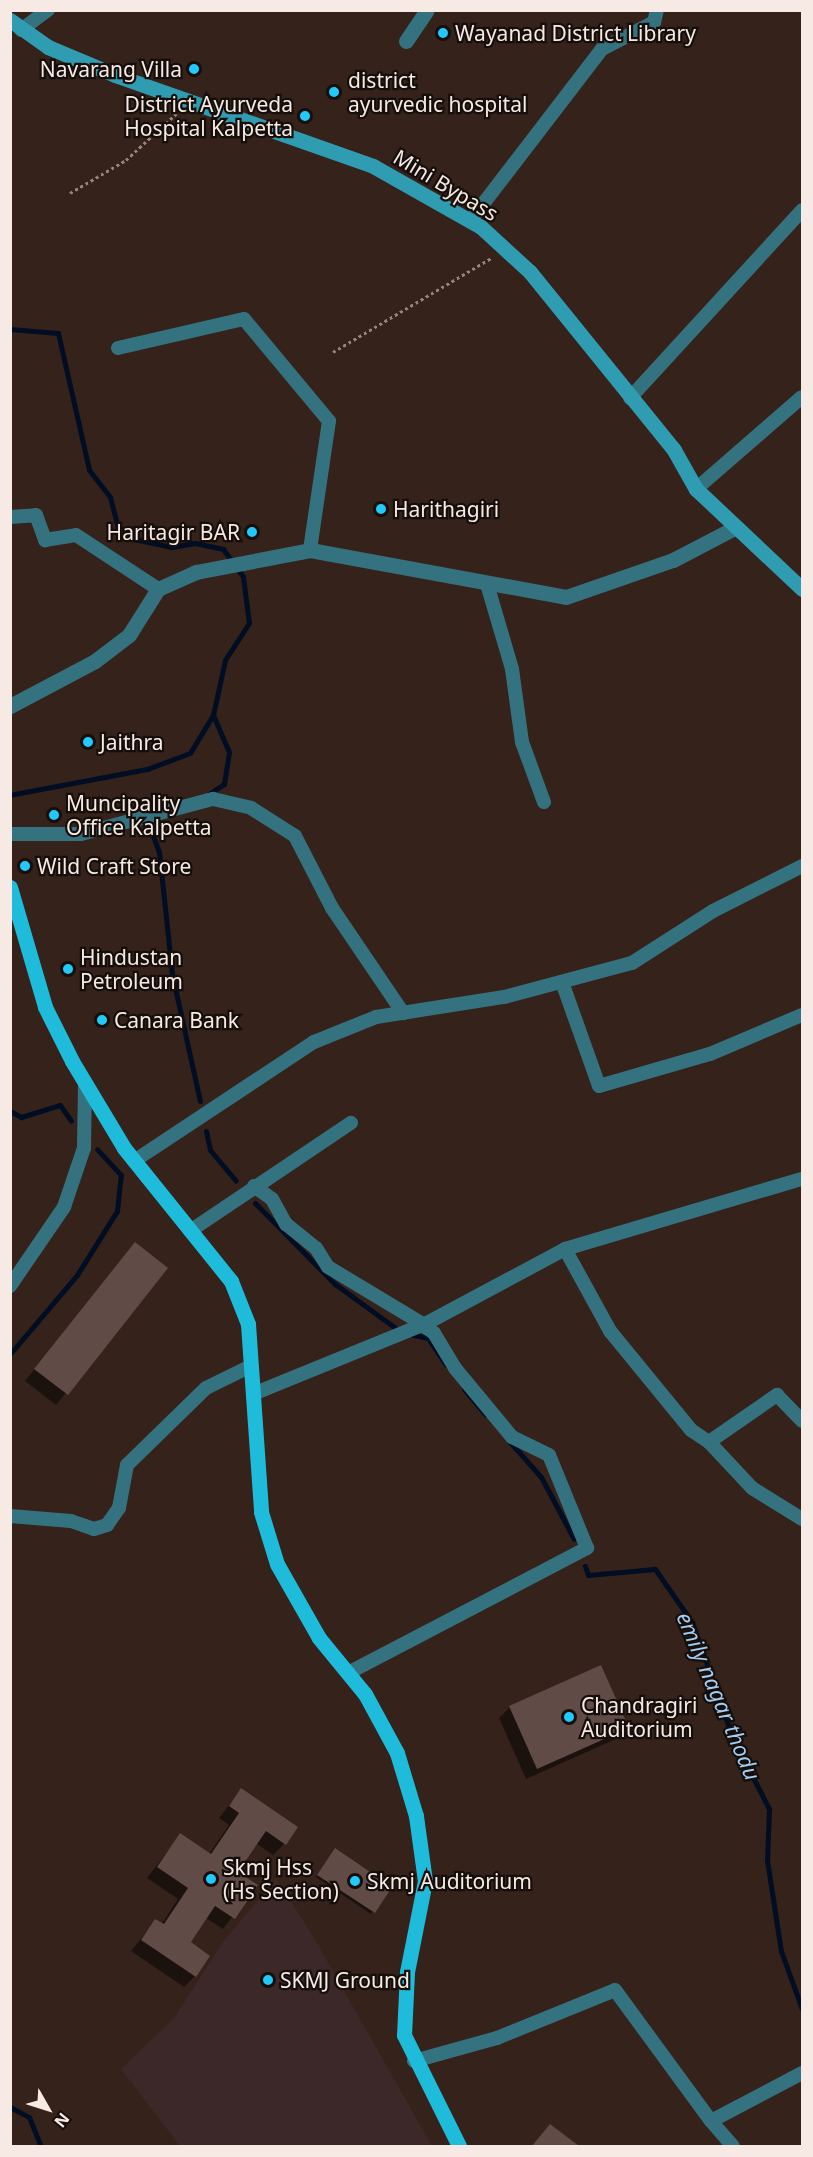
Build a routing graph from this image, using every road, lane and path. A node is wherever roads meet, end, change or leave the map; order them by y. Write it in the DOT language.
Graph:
graph roads {
  1 [pos="48,10"];
  2 [pos="427,10"];
  3 [pos="657,10"];
  4 [pos="16,25"];
  5 [pos="406,41"];
  6 [pos="187,101"];
  7 [pos="69,193"];
  8 [pos="802,210"];
  9 [pos="470,221"];
  10 [pos="505,249"];
  11 [pos="118,348"];
  12 [pos="333,352"];
  13 [pos="802,397"];
  14 [pos="630,398"];
  15 [pos="696,489"];
  16 [pos="10,518"];
  17 [pos="736,527"];
  18 [pos="310,550"];
  19 [pos="487,584"];
  20 [pos="158,589"];
  21 [pos="802,589"];
  22 [pos="10,705"];
  23 [pos="544,802"];
  24 [pos="10,834"];
  25 [pos="802,866"];
  26 [pos="10,887"];
  27 [pos="562,982"];
  28 [pos="403,1013"];
  29 [pos="802,1015"];
  30 [pos="86,1086"];
  31 [pos="351,1123"];
  32 [pos="134,1161"];
  33 [pos="802,1179"];
  34 [pos="254,1186"];
  35 [pos="190,1230"];
  36 [pos="565,1249"];
  37 [pos="10,1286"];
  38 [pos="422,1325"];
  39 [pos="251,1366"];
  40 [pos="253,1394"];
  41 [pos="802,1421"];
  42 [pos="709,1442"];
  43 [pos="10,1516"];
  44 [pos="802,1519"];
  45 [pos="348,1673"];
  46 [pos="414,2061"];
  47 [pos="802,2073"];
  48 [pos="711,2121"];
  49 [pos="459,2146"];
  50 [pos="733,2146"];
  1 -- 4 [label="street"];
  2 -- 5 [label="street"];
  3 -- 9 [label="street"];
  4 -- 6 [label="main road, Mini Bypass"];
  6 -- 7 [label="path"];
  6 -- 9 [label="main road, Mini Bypass"];
  8 -- 14 [label="street"];
  9 -- 10 [label="main road, Mini Bypass"];
  10 -- 12 [label="path"];
  10 -- 14 [label="main road, Mini Bypass"];
  11 -- 18 [label="street"];
  13 -- 15 [label="street"];
  14 -- 15 [label="main road, Mini Bypass"];
  15 -- 17 [label="main road, Mini Bypass"];
  16 -- 20 [label="street"];
  17 -- 19 [label="street"];
  17 -- 21 [label="main road, Mini Bypass"];
  18 -- 19 [label="street"];
  18 -- 20 [label="street"];
  19 -- 23 [label="street"];
  20 -- 22 [label="street"];
  24 -- 28 [label="street"];
  25 -- 27 [label="street"];
  26 -- 30 [label="main road"];
  27 -- 28 [label="street"];
  27 -- 29 [label="street"];
  28 -- 32 [label="street"];
  30 -- 32 [label="main road"];
  30 -- 37 [label="street"];
  31 -- 34 [label="street"];
  32 -- 35 [label="main road"];
  33 -- 36 [label="street"];
  34 -- 35 [label="street"];
  34 -- 38 [label="street"];
  35 -- 39 [label="main road"];
  36 -- 38 [label="street"];
  36 -- 42 [label="street"];
  38 -- 40 [label="street"];
  38 -- 45 [label="street"];
  39 -- 40 [label="main road"];
  39 -- 43 [label="street"];
  40 -- 45 [label="main road"];
  41 -- 42 [label="street"];
  42 -- 44 [label="street"];
  45 -- 46 [label="main road"];
  46 -- 48 [label="street"];
  46 -- 49 [label="main road"];
  47 -- 48 [label="street"];
  48 -- 50 [label="street"];
}
